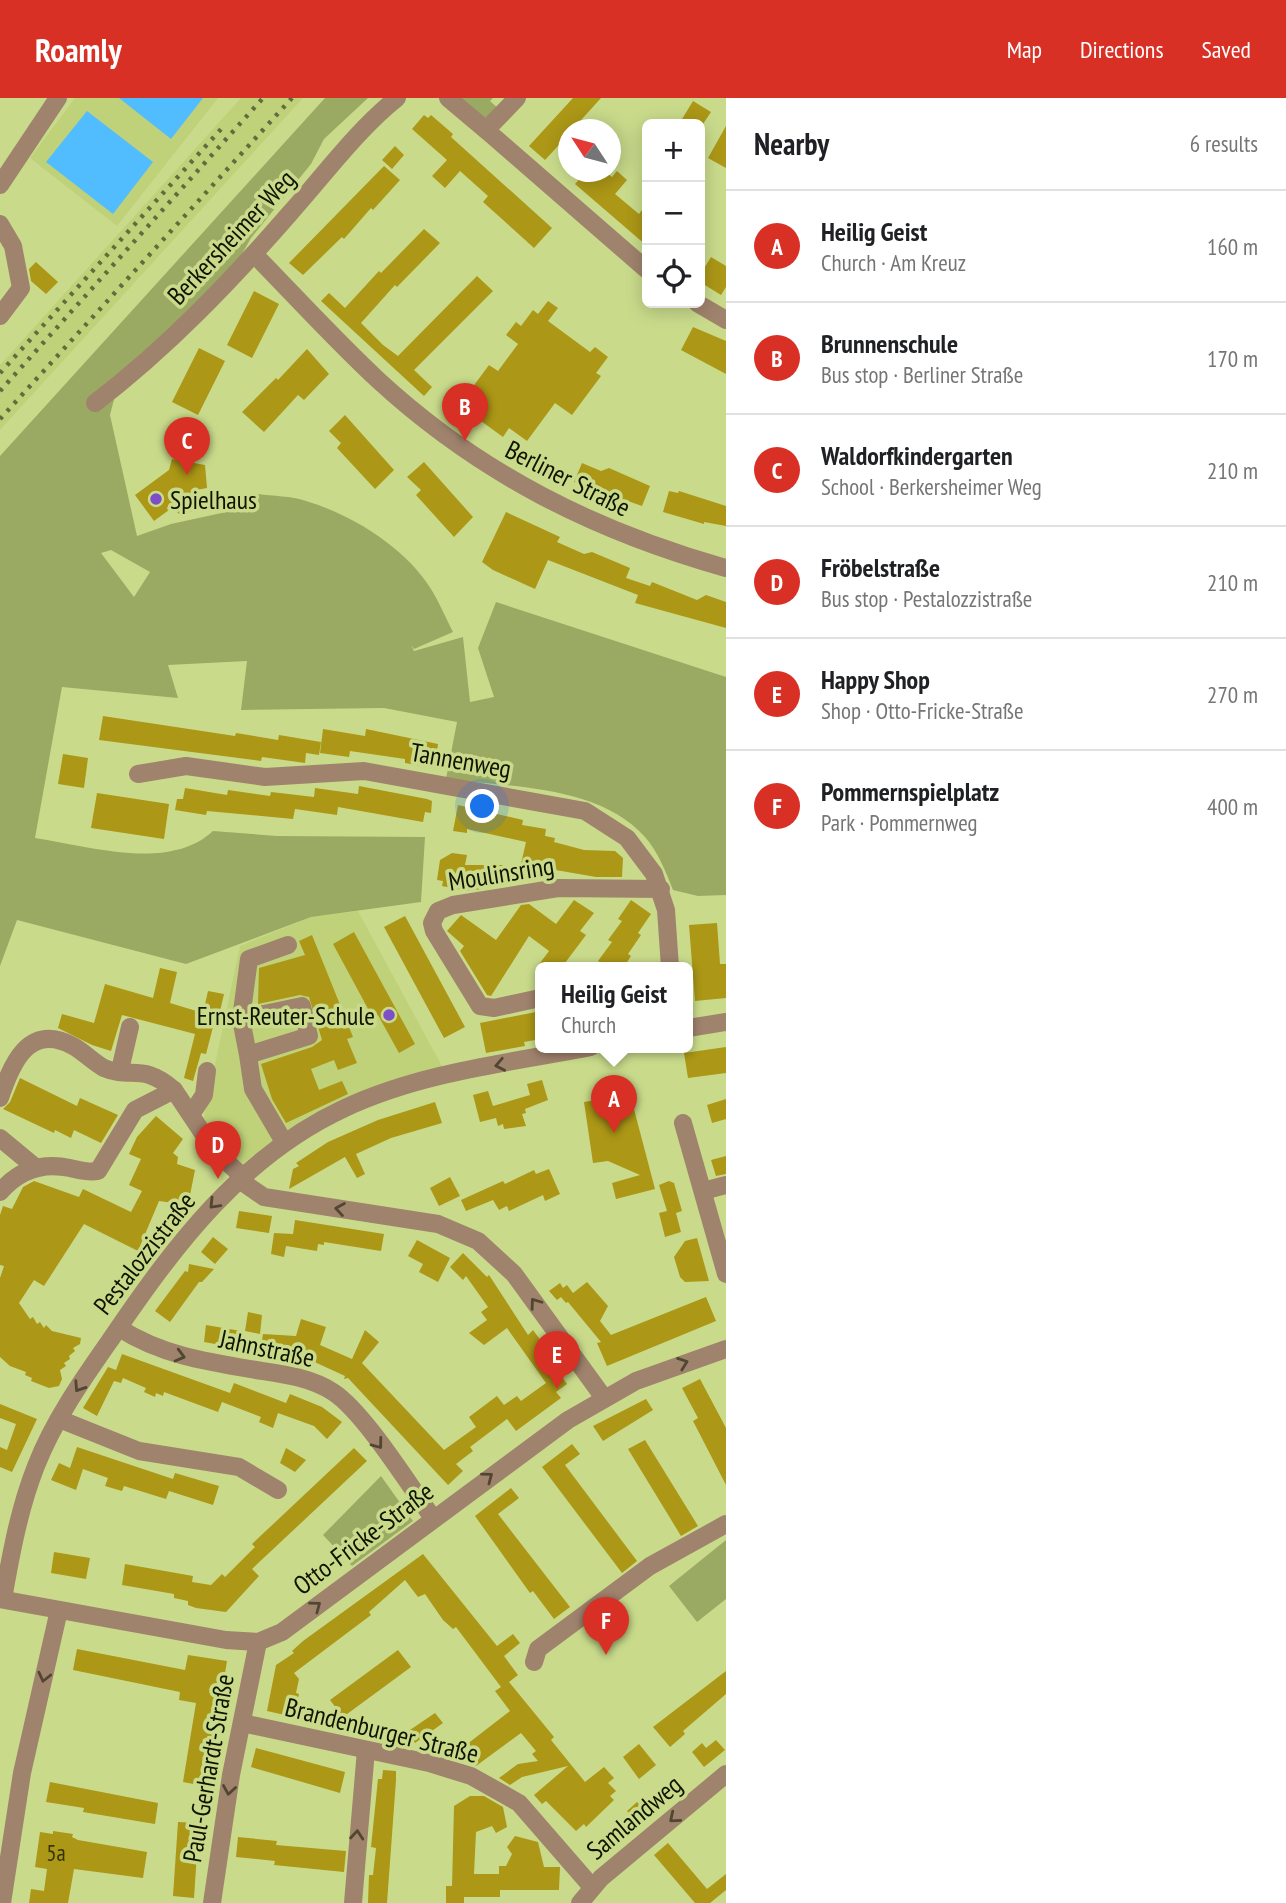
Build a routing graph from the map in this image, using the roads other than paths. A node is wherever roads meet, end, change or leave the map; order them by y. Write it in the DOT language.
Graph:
graph roads {
  1 [pos="58,98"];
  2 [pos="397,98"];
  3 [pos="448,98"];
  4 [pos="517,98"];
  5 [pos="486,130"];
  6 [pos="0,185"];
  7 [pos="0,224"];
  8 [pos="6,247"];
  9 [pos="254,254"];
  10 [pos="642,266"];
  11 [pos="705,308"];
  12 [pos="0,316"];
  13 [pos="726,320"];
  14 [pos="95,403"];
  15 [pos="726,569"];
  16 [pos="138,774"];
  17 [pos="661,889"];
  18 [pos="288,945"];
  19 [pos="669,962"];
  20 [pos="535,999"];
  21 [pos="241,1019"];
  22 [pos="726,1021"];
  23 [pos="130,1027"];
  24 [pos="693,1027"];
  25 [pos="561,1053"];
  26 [pos="248,1055"];
  27 [pos="120,1070"];
  28 [pos="207,1071"];
  29 [pos="174,1090"];
  30 [pos="0,1098"];
  31 [pos="192,1113"];
  32 [pos="683,1123"];
  33 [pos="0,1139"];
  34 [pos="284,1142"];
  35 [pos="35,1167"];
  36 [pos="240,1178"];
  37 [pos="726,1185"];
  38 [pos="703,1191"];
  39 [pos="0,1192"];
  40 [pos="721,1236"];
  41 [pos="726,1274"];
  42 [pos="118,1328"];
  43 [pos="726,1349"];
  44 [pos="604,1398"];
  45 [pos="59,1419"];
  46 [pos="278,1490"];
  47 [pos="433,1518"];
  48 [pos="726,1524"];
  49 [pos="1,1599"];
  50 [pos="59,1611"];
  51 [pos="258,1642"];
  52 [pos="534,1662"];
  53 [pos="242,1723"];
  54 [pos="366,1750"];
  55 [pos="726,1774"];
  56 [pos="592,1887"];
  57 [pos="2,1903"];
  58 [pos="212,1903"];
  59 [pos="353,1903"];
  60 [pos="580,1903"];
  1 -- 6 [label="street"];
  2 -- 9 [label="street, Berkersheimer Weg"];
  3 -- 5 [label="street"];
  4 -- 5 [label="street"];
  5 -- 10 [label="street"];
  7 -- 8 [label="street"];
  8 -- 12 [label="street"];
  9 -- 14 [label="street, Berkersheimer Weg"];
  9 -- 15 [label="street, Berliner Straße"];
  11 -- 13 [label="street"];
  16 -- 17 [label="street, Tannenweg"];
  17 -- 19 [label="street, Tannenweg"];
  17 -- 20 [label="street, Moulinsring"];
  18 -- 21 [label="street"];
  21 -- 26 [label="street"];
  21 -- 26 [label="street"];
  22 -- 24 [label="street"];
  23 -- 27 [label="street"];
  25 -- 34 [label="street, Pestalozzistraße, one-way"];
  26 -- 34 [label="street"];
  27 -- 29 [label="street"];
  27 -- 30 [label="street"];
  28 -- 31 [label="street"];
  29 -- 31 [label="street"];
  29 -- 35 [label="street"];
  31 -- 36 [label="street"];
  32 -- 38 [label="street"];
  33 -- 35 [label="street"];
  34 -- 36 [label="street, Pestalozzistraße"];
  35 -- 39 [label="street"];
  36 -- 42 [label="street, Pestalozzistraße, one-way"];
  44 -- 36 [label="street, one-way"];
  37 -- 38 [label="street"];
  38 -- 40 [label="street"];
  40 -- 41 [label="street"];
  42 -- 45 [label="street, Pestalozzistraße, one-way"];
  42 -- 47 [label="street, Jahnstraße, one-way"];
  44 -- 43 [label="street, Otto-Fricke-Straße, one-way"];
  47 -- 44 [label="street, Otto-Fricke-Straße, one-way"];
  45 -- 46 [label="street"];
  45 -- 49 [label="street, Pestalozzistraße"];
  51 -- 47 [label="street, Otto-Fricke-Straße, one-way"];
  48 -- 52 [label="street"];
  49 -- 50 [label="street"];
  50 -- 51 [label="street"];
  50 -- 57 [label="street, one-way"];
  51 -- 53 [label="street, Paul-Gerhardt-Straße"];
  53 -- 54 [label="street, Brandenburger Straße"];
  53 -- 58 [label="street, Paul-Gerhardt-Straße, one-way"];
  54 -- 56 [label="street, Brandenburger Straße"];
  59 -- 54 [label="street, one-way"];
  55 -- 56 [label="street, Samlandweg, one-way"];
  56 -- 60 [label="street, Samlandweg"];
}
